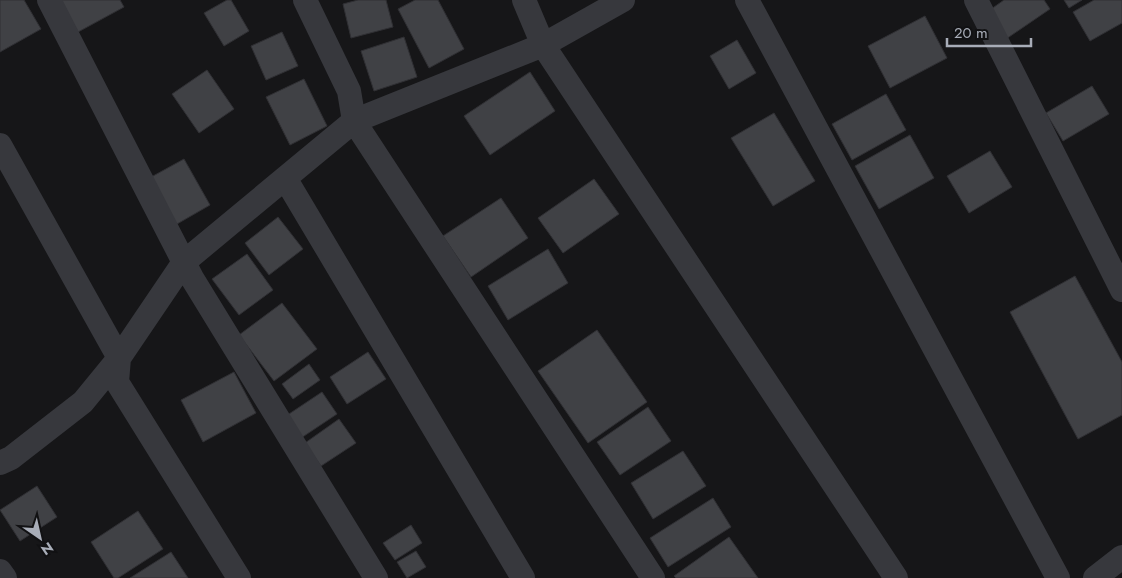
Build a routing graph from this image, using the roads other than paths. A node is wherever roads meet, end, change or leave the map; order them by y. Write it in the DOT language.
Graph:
graph roads {
  1 [pos="49,0"];
  2 [pos="305,0"];
  3 [pos="524,0"];
  4 [pos="623,0"];
  5 [pos="747,0"];
  6 [pos="976,0"];
  7 [pos="542,45"];
  8 [pos="354,121"];
  9 [pos="0,145"];
  10 [pos="285,178"];
  11 [pos="184,262"];
  12 [pos="1122,290"];
  13 [pos="119,358"];
  14 [pos="0,463"];
  15 [pos="1122,557"];
  16 [pos="0,571"];
  17 [pos="5,578"];
  18 [pos="239,578"];
  19 [pos="376,578"];
  20 [pos="523,578"];
  21 [pos="654,578"];
  22 [pos="896,578"];
  23 [pos="1058,578"];
  24 [pos="1095,578"];
  1 -- 11 [label="street"];
  2 -- 8 [label="street"];
  3 -- 7 [label="street"];
  4 -- 7 [label="street"];
  5 -- 23 [label="street"];
  6 -- 12 [label="street"];
  7 -- 8 [label="street"];
  7 -- 22 [label="street"];
  8 -- 10 [label="street"];
  8 -- 21 [label="street"];
  9 -- 13 [label="street"];
  10 -- 11 [label="street"];
  10 -- 20 [label="street"];
  11 -- 13 [label="street"];
  11 -- 19 [label="street"];
  13 -- 14 [label="street"];
  13 -- 18 [label="street"];
  15 -- 24 [label="street"];
  16 -- 17 [label="street"];
}
